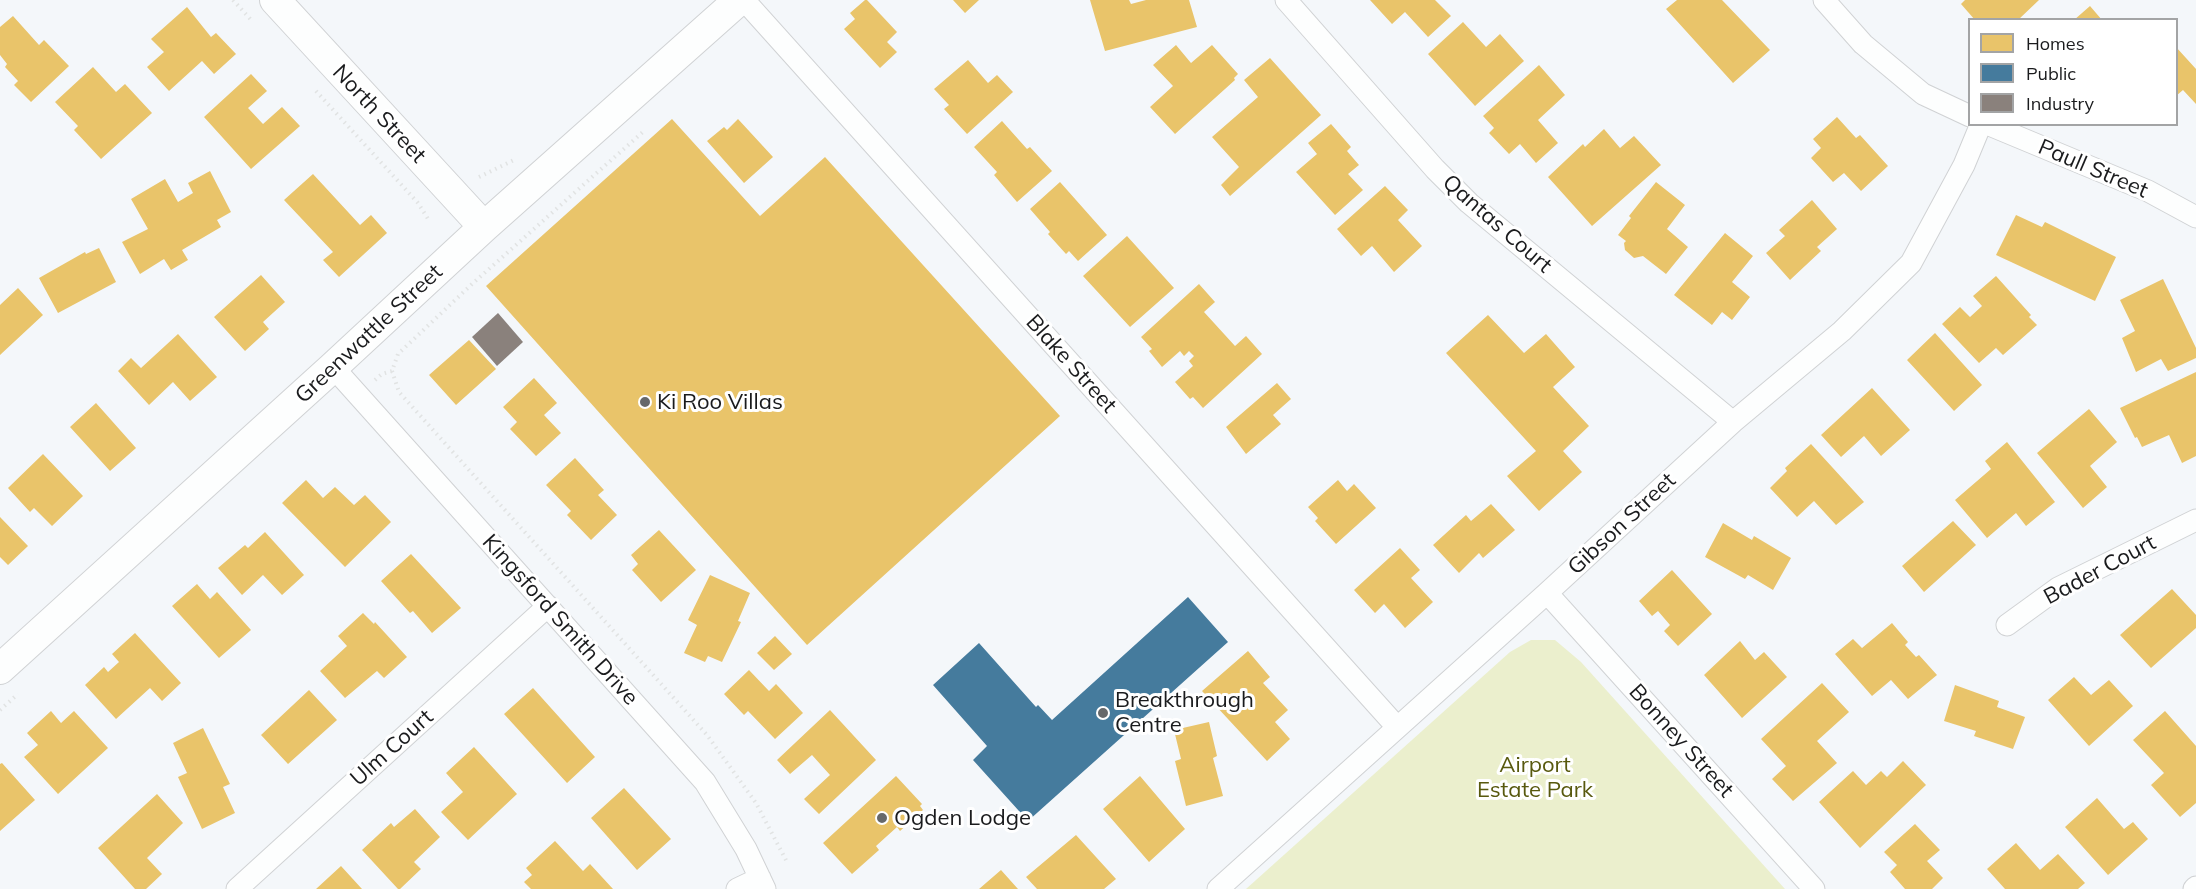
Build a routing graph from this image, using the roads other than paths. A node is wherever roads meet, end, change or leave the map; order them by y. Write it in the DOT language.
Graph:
graph roads {
  1 [pos="275,0"];
  2 [pos="739,0"];
  3 [pos="744,0"];
  4 [pos="1286,0"];
  5 [pos="1824,0"];
  6 [pos="1968,115"];
  7 [pos="1980,126"];
  8 [pos="1992,126"];
  9 [pos="2196,217"];
  10 [pos="484,227"];
  11 [pos="333,368"];
  12 [pos="1733,422"];
  13 [pos="2196,520"];
  14 [pos="1547,593"];
  15 [pos="548,606"];
  16 [pos="2007,625"];
  17 [pos="0,669"];
  18 [pos="1397,728"];
  19 [pos="763,884"];
  20 [pos="237,889"];
  21 [pos="737,889"];
  22 [pos="1218,889"];
  23 [pos="1814,889"];
  1 -- 10 [label="main road, North Street"];
  2 -- 10 [label="main road, Greenwattle Street"];
  3 -- 18 [label="street, Blake Street"];
  4 -- 12 [label="street, Qantas Court"];
  5 -- 6 [label="street"];
  7 -- 12 [label="street, Gibson Street"];
  8 -- 9 [label="street, Paull Street"];
  10 -- 11 [label="main road, Greenwattle Street"];
  11 -- 15 [label="street, Kingsford Smith Drive"];
  11 -- 17 [label="main road, Greenwattle Street"];
  12 -- 14 [label="street, Gibson Street"];
  13 -- 16 [label="street, Bader Court"];
  14 -- 18 [label="street, Gibson Street"];
  14 -- 23 [label="street, Bonney Street"];
  15 -- 19 [label="street, Kingsford Smith Drive"];
  15 -- 20 [label="street, Ulm Court"];
  18 -- 22 [label="street, Gibson Street"];
  19 -- 21 [label="street"];
}
